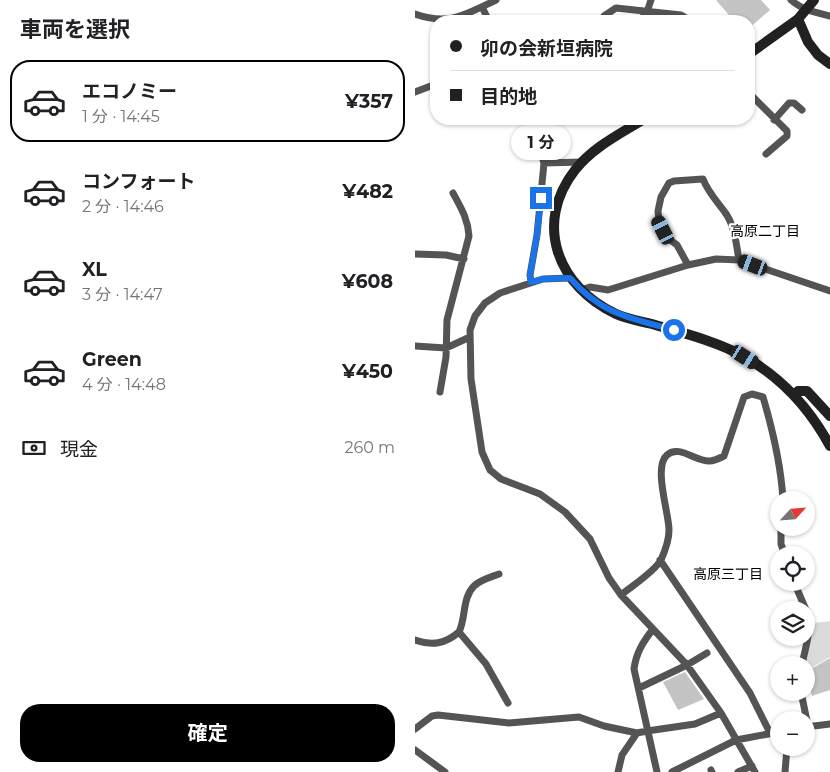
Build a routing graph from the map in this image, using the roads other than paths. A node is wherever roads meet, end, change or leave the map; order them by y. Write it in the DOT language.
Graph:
graph roads {
  1 [pos="496,0"];
  2 [pos="651,0"];
  3 [pos="791,0"];
  4 [pos="814,0"];
  5 [pos="482,7"];
  6 [pos="806,10"];
  7 [pos="644,11"];
  8 [pos="415,14"];
  9 [pos="464,15"];
  10 [pos="486,15"];
  11 [pos="606,15"];
  12 [pos="646,15"];
  13 [pos="681,15"];
  14 [pos="830,16"];
  15 [pos="430,18"];
  16 [pos="798,19"];
  17 [pos="755,50"];
  18 [pos="830,64"];
  19 [pos="430,86"];
  20 [pos="415,92"];
  21 [pos="755,99"];
  22 [pos="802,110"];
  23 [pos="774,120"];
  24 [pos="537,125"];
  25 [pos="635,125"];
  26 [pos="766,154"];
  27 [pos="583,162"];
  28 [pos="544,163"];
  29 [pos="453,193"];
  30 [pos="415,254"];
  31 [pos="464,259"];
  32 [pos="739,260"];
  33 [pos="688,265"];
  34 [pos="570,278"];
  35 [pos="531,282"];
  36 [pos="580,290"];
  37 [pos="830,291"];
  38 [pos="469,337"];
  39 [pos="415,346"];
  40 [pos="446,348"];
  41 [pos="440,392"];
  42 [pos="794,395"];
  43 [pos="830,416"];
  44 [pos="830,446"];
  45 [pos="783,491"];
  46 [pos="661,560"];
  47 [pos="499,574"];
  48 [pos="621,595"];
  49 [pos="653,629"];
  50 [pos="459,632"];
  51 [pos="415,640"];
  52 [pos="707,653"];
  53 [pos="687,665"];
  54 [pos="639,688"];
  55 [pos="508,703"];
  56 [pos="721,713"];
  57 [pos="830,724"];
  58 [pos="815,725"];
  59 [pos="415,729"];
  60 [pos="647,731"];
  61 [pos="637,733"];
  62 [pos="770,733"];
  63 [pos="736,740"];
  64 [pos="415,750"];
  65 [pos="786,756"];
  66 [pos="753,769"];
  67 [pos="443,771"];
  68 [pos="618,772"];
  69 [pos="657,772"];
  70 [pos="672,772"];
  71 [pos="738,772"];
  72 [pos="785,772"];
  1 -- 5 [label="street"];
  2 -- 7 [label="street"];
  3 -- 6 [label="street"];
  4 -- 6 [label="main road"];
  5 -- 9 [label="street"];
  5 -- 10 [label="street"];
  6 -- 14 [label="street"];
  6 -- 16 [label="main road"];
  7 -- 11 [label="street"];
  7 -- 12 [label="street"];
  7 -- 13 [label="street"];
  8 -- 15 [label="street"];
  16 -- 17 [label="main road"];
  16 -- 18 [label="main road"];
  19 -- 20 [label="street"];
  21 -- 23 [label="street"];
  22 -- 23 [label="street"];
  23 -- 26 [label="street"];
  24 -- 28 [label="street"];
  25 -- 27 [label="main road"];
  27 -- 28 [label="street"];
  27 -- 34 [label="main road"];
  28 -- 35 [label="street"];
  29 -- 31 [label="street"];
  30 -- 31 [label="street"];
  31 -- 40 [label="street"];
  32 -- 33 [label="street"];
  32 -- 33 [label="street"];
  32 -- 37 [label="street"];
  33 -- 36 [label="street"];
  34 -- 35 [label="street"];
  34 -- 36 [label="main road"];
  35 -- 38 [label="street"];
  36 -- 42 [label="main road"];
  38 -- 40 [label="street"];
  38 -- 48 [label="street"];
  39 -- 40 [label="street"];
  40 -- 41 [label="street"];
  42 -- 43 [label="main road"];
  42 -- 44 [label="main road"];
  45 -- 46 [label="street"];
  46 -- 48 [label="street"];
  46 -- 62 [label="street"];
  47 -- 50 [label="street"];
  48 -- 49 [label="street"];
  49 -- 53 [label="street"];
  49 -- 54 [label="street"];
  50 -- 51 [label="street"];
  50 -- 55 [label="street"];
  52 -- 53 [label="street"];
  53 -- 54 [label="street"];
  53 -- 56 [label="street"];
  54 -- 60 [label="street"];
  56 -- 60 [label="street"];
  56 -- 63 [label="street"];
  57 -- 58 [label="street"];
  59 -- 61 [label="street"];
  60 -- 61 [label="street"];
  60 -- 69 [label="street"];
  61 -- 68 [label="street"];
  62 -- 63 [label="street"];
  63 -- 66 [label="street"];
  63 -- 70 [label="street"];
  64 -- 67 [label="street"];
  65 -- 72 [label="street"];
  66 -- 71 [label="street"];
}
